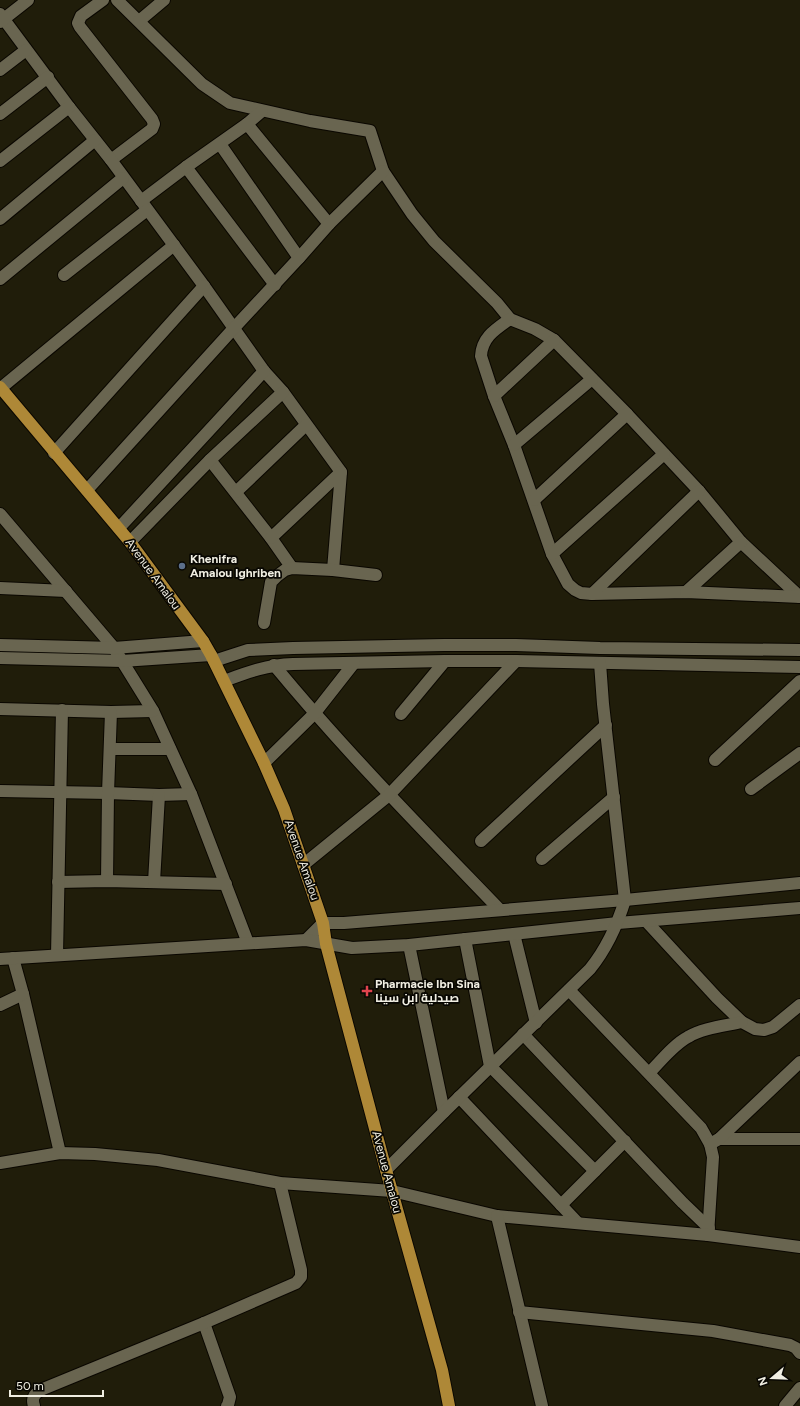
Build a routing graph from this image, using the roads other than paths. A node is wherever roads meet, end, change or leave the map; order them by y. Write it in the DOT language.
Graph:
graph roads {
  1 [pos="28,0"];
  2 [pos="103,0"];
  3 [pos="117,0"];
  4 [pos="164,0"];
  5 [pos="1,18"];
  6 [pos="139,21"];
  7 [pos="26,50"];
  8 [pos="0,70"];
  9 [pos="48,77"];
  10 [pos="69,106"];
  11 [pos="262,111"];
  12 [pos="0,114"];
  13 [pos="246,124"];
  14 [pos="95,140"];
  15 [pos="220,144"];
  16 [pos="111,160"];
  17 [pos="0,161"];
  18 [pos="186,167"];
  19 [pos="384,171"];
  20 [pos="123,178"];
  21 [pos="144,205"];
  22 [pos="0,219"];
  23 [pos="329,224"];
  24 [pos="174,245"];
  25 [pos="299,258"];
  26 [pos="64,275"];
  27 [pos="0,279"];
  28 [pos="275,285"];
  29 [pos="204,286"];
  30 [pos="510,319"];
  31 [pos="234,328"];
  32 [pos="554,340"];
  33 [pos="264,371"];
  34 [pos="592,379"];
  35 [pos="1,388"];
  36 [pos="283,392"];
  37 [pos="494,396"];
  38 [pos="626,414"];
  39 [pos="306,424"];
  40 [pos="514,445"];
  41 [pos="54,453"];
  42 [pos="664,454"];
  43 [pos="210,460"];
  44 [pos="342,472"];
  45 [pos="87,490"];
  46 [pos="699,491"];
  47 [pos="236,492"];
  48 [pos="534,500"];
  49 [pos="0,514"];
  50 [pos="119,528"];
  51 [pos="271,538"];
  52 [pos="130,542"];
  53 [pos="741,542"];
  54 [pos="552,554"];
  55 [pos="292,568"];
  56 [pos="333,570"];
  57 [pos="376,575"];
  58 [pos="0,588"];
  59 [pos="66,591"];
  60 [pos="686,592"];
  61 [pos="592,594"];
  62 [pos="800,597"];
  63 [pos="264,623"];
  64 [pos="203,641"];
  65 [pos="0,645"];
  66 [pos="114,648"];
  67 [pos="800,650"];
  68 [pos="0,658"];
  69 [pos="212,658"];
  70 [pos="122,661"];
  71 [pos="444,661"];
  72 [pos="516,661"];
  73 [pos="354,663"];
  74 [pos="600,664"];
  75 [pos="274,665"];
  76 [pos="800,667"];
  77 [pos="224,681"];
  78 [pos="800,681"];
  79 [pos="0,709"];
  80 [pos="62,710"];
  81 [pos="153,711"];
  82 [pos="111,712"];
  83 [pos="314,714"];
  84 [pos="401,714"];
  85 [pos="606,725"];
  86 [pos="110,749"];
  87 [pos="170,749"];
  88 [pos="800,752"];
  89 [pos="715,760"];
  90 [pos="264,764"];
  91 [pos="751,789"];
  92 [pos="0,791"];
  93 [pos="60,792"];
  94 [pos="108,793"];
  95 [pos="192,794"];
  96 [pos="159,795"];
  97 [pos="389,795"];
  98 [pos="614,797"];
  99 [pos="481,841"];
  100 [pos="542,859"];
  101 [pos="303,865"];
  102 [pos="107,881"];
  103 [pos="58,882"];
  104 [pos="154,882"];
  105 [pos="800,883"];
  106 [pos="226,884"];
  107 [pos="625,900"];
  108 [pos="800,908"];
  109 [pos="500,910"];
  110 [pos="646,921"];
  111 [pos="323,923"];
  112 [pos="618,923"];
  113 [pos="514,934"];
  114 [pos="466,939"];
  115 [pos="306,940"];
  116 [pos="248,943"];
  117 [pos="326,944"];
  118 [pos="409,945"];
  119 [pos="57,955"];
  120 [pos="13,958"];
  121 [pos="0,959"];
  122 [pos="569,990"];
  123 [pos="23,994"];
  124 [pos="0,1005"];
  125 [pos="800,1005"];
  126 [pos="742,1022"];
  127 [pos="536,1023"];
  128 [pos="523,1034"];
  129 [pos="800,1062"];
  130 [pos="490,1066"];
  131 [pos="649,1073"];
  132 [pos="459,1097"];
  133 [pos="444,1112"];
  134 [pos="800,1139"];
  135 [pos="625,1141"];
  136 [pos="715,1142"];
  137 [pos="60,1153"];
  138 [pos="0,1163"];
  139 [pos="386,1170"];
  140 [pos="595,1171"];
  141 [pos="280,1183"];
  142 [pos="392,1191"];
  143 [pos="561,1205"];
  144 [pos="497,1216"];
  145 [pos="578,1223"];
  146 [pos="708,1231"];
  147 [pos="800,1247"];
  148 [pos="519,1312"];
  149 [pos="204,1323"];
  150 [pos="800,1353"];
  151 [pos="800,1388"];
  152 [pos="34,1406"];
  153 [pos="227,1406"];
  154 [pos="449,1406"];
  155 [pos="542,1406"];
  156 [pos="785,1406"];
  1 -- 5 [label="street"];
  2 -- 16 [label="street"];
  3 -- 6 [label="street"];
  4 -- 6 [label="street"];
  5 -- 7 [label="street"];
  6 -- 11 [label="street"];
  7 -- 8 [label="street"];
  7 -- 9 [label="street"];
  9 -- 10 [label="street"];
  9 -- 12 [label="street"];
  10 -- 14 [label="street"];
  10 -- 17 [label="street"];
  11 -- 13 [label="street"];
  11 -- 19 [label="street"];
  13 -- 15 [label="street"];
  13 -- 23 [label="street"];
  14 -- 16 [label="street"];
  14 -- 22 [label="street"];
  15 -- 18 [label="street"];
  15 -- 25 [label="street"];
  16 -- 20 [label="street"];
  18 -- 21 [label="street"];
  18 -- 28 [label="street"];
  19 -- 23 [label="street"];
  19 -- 30 [label="street"];
  20 -- 21 [label="street"];
  20 -- 27 [label="street"];
  21 -- 24 [label="street"];
  21 -- 26 [label="street"];
  23 -- 25 [label="street"];
  24 -- 29 [label="street"];
  24 -- 35 [label="street"];
  25 -- 28 [label="street"];
  28 -- 31 [label="street"];
  29 -- 31 [label="street"];
  29 -- 41 [label="street"];
  30 -- 32 [label="street"];
  30 -- 37 [label="street"];
  31 -- 33 [label="street"];
  31 -- 45 [label="street"];
  32 -- 34 [label="street"];
  32 -- 37 [label="street"];
  33 -- 36 [label="street"];
  33 -- 50 [label="street"];
  34 -- 38 [label="street"];
  34 -- 40 [label="street"];
  35 -- 41 [label="main road, Avenue Amalou"];
  36 -- 39 [label="street"];
  36 -- 43 [label="street"];
  37 -- 40 [label="street"];
  38 -- 42 [label="street"];
  38 -- 48 [label="street"];
  39 -- 44 [label="street"];
  39 -- 47 [label="street"];
  40 -- 48 [label="street"];
  41 -- 45 [label="main road, Avenue Amalou"];
  42 -- 46 [label="street"];
  42 -- 54 [label="street"];
  43 -- 47 [label="street"];
  43 -- 52 [label="street"];
  44 -- 51 [label="street"];
  44 -- 56 [label="street"];
  45 -- 50 [label="main road, Avenue Amalou"];
  46 -- 53 [label="street"];
  46 -- 61 [label="street"];
  47 -- 51 [label="street"];
  48 -- 54 [label="street"];
  49 -- 59 [label="street"];
  50 -- 52 [label="main road, Avenue Amalou"];
  51 -- 55 [label="street"];
  52 -- 64 [label="main road, Avenue Amalou"];
  53 -- 60 [label="street"];
  53 -- 62 [label="street"];
  54 -- 61 [label="street"];
  55 -- 56 [label="street"];
  55 -- 63 [label="street"];
  56 -- 57 [label="street"];
  58 -- 59 [label="street"];
  59 -- 66 [label="street"];
  60 -- 61 [label="street"];
  60 -- 62 [label="street"];
  64 -- 66 [label="street"];
  64 -- 69 [label="main road, Avenue Amalou"];
  65 -- 66 [label="street"];
  66 -- 70 [label="street"];
  67 -- 69 [label="street"];
  68 -- 70 [label="street"];
  69 -- 70 [label="street"];
  69 -- 77 [label="main road, Avenue Amalou"];
  70 -- 81 [label="street"];
  71 -- 72 [label="street"];
  71 -- 73 [label="street"];
  71 -- 84 [label="street"];
  72 -- 74 [label="street"];
  72 -- 97 [label="street"];
  73 -- 75 [label="street"];
  73 -- 83 [label="street"];
  74 -- 76 [label="street"];
  74 -- 85 [label="street"];
  75 -- 77 [label="street"];
  75 -- 83 [label="street"];
  77 -- 90 [label="main road, Avenue Amalou"];
  78 -- 89 [label="street"];
  79 -- 80 [label="street"];
  80 -- 82 [label="street"];
  80 -- 93 [label="street"];
  81 -- 82 [label="street"];
  81 -- 87 [label="street"];
  82 -- 86 [label="street"];
  83 -- 90 [label="street"];
  83 -- 97 [label="street"];
  85 -- 98 [label="street"];
  85 -- 99 [label="street"];
  86 -- 87 [label="street"];
  86 -- 94 [label="street"];
  87 -- 95 [label="street"];
  88 -- 91 [label="street"];
  90 -- 101 [label="main road, Avenue Amalou"];
  92 -- 93 [label="street"];
  93 -- 94 [label="street"];
  93 -- 103 [label="street"];
  94 -- 96 [label="street"];
  94 -- 102 [label="street"];
  95 -- 96 [label="street"];
  95 -- 106 [label="street"];
  96 -- 104 [label="street"];
  97 -- 101 [label="street"];
  97 -- 109 [label="street"];
  98 -- 100 [label="street"];
  98 -- 107 [label="street"];
  101 -- 111 [label="main road, Avenue Amalou"];
  102 -- 103 [label="street"];
  102 -- 104 [label="street"];
  103 -- 119 [label="street"];
  104 -- 106 [label="street"];
  105 -- 107 [label="street"];
  106 -- 116 [label="street"];
  107 -- 109 [label="street"];
  107 -- 112 [label="street"];
  108 -- 110 [label="street"];
  109 -- 111 [label="street"];
  110 -- 112 [label="street"];
  110 -- 126 [label="street"];
  111 -- 115 [label="street"];
  111 -- 117 [label="main road, Avenue Amalou"];
  112 -- 113 [label="street"];
  112 -- 122 [label="street"];
  113 -- 114 [label="street"];
  113 -- 127 [label="street"];
  114 -- 118 [label="street"];
  114 -- 130 [label="street"];
  115 -- 116 [label="street"];
  115 -- 117 [label="street"];
  116 -- 119 [label="street"];
  117 -- 118 [label="street"];
  117 -- 139 [label="main road, Avenue Amalou"];
  118 -- 133 [label="street"];
  119 -- 120 [label="street"];
  120 -- 121 [label="street"];
  120 -- 123 [label="street"];
  122 -- 127 [label="street"];
  122 -- 131 [label="street"];
  123 -- 124 [label="street"];
  123 -- 137 [label="street"];
  125 -- 126 [label="street"];
  126 -- 131 [label="street"];
  127 -- 128 [label="street"];
  128 -- 130 [label="street"];
  128 -- 135 [label="street"];
  129 -- 136 [label="street"];
  130 -- 132 [label="street"];
  130 -- 140 [label="street"];
  131 -- 136 [label="street"];
  132 -- 133 [label="street"];
  132 -- 143 [label="street"];
  133 -- 139 [label="street"];
  134 -- 136 [label="street"];
  135 -- 140 [label="street"];
  135 -- 146 [label="street"];
  136 -- 146 [label="street"];
  137 -- 138 [label="street"];
  137 -- 141 [label="street"];
  139 -- 142 [label="main road, Avenue Amalou"];
  140 -- 143 [label="street"];
  141 -- 142 [label="street"];
  141 -- 149 [label="street"];
  142 -- 144 [label="street"];
  142 -- 154 [label="main road, Avenue Amalou"];
  143 -- 145 [label="street"];
  144 -- 145 [label="street"];
  144 -- 148 [label="street"];
  145 -- 146 [label="street"];
  146 -- 147 [label="street"];
  148 -- 150 [label="street"];
  148 -- 155 [label="street"];
  149 -- 152 [label="street"];
  149 -- 153 [label="street"];
  151 -- 156 [label="street"];
}
